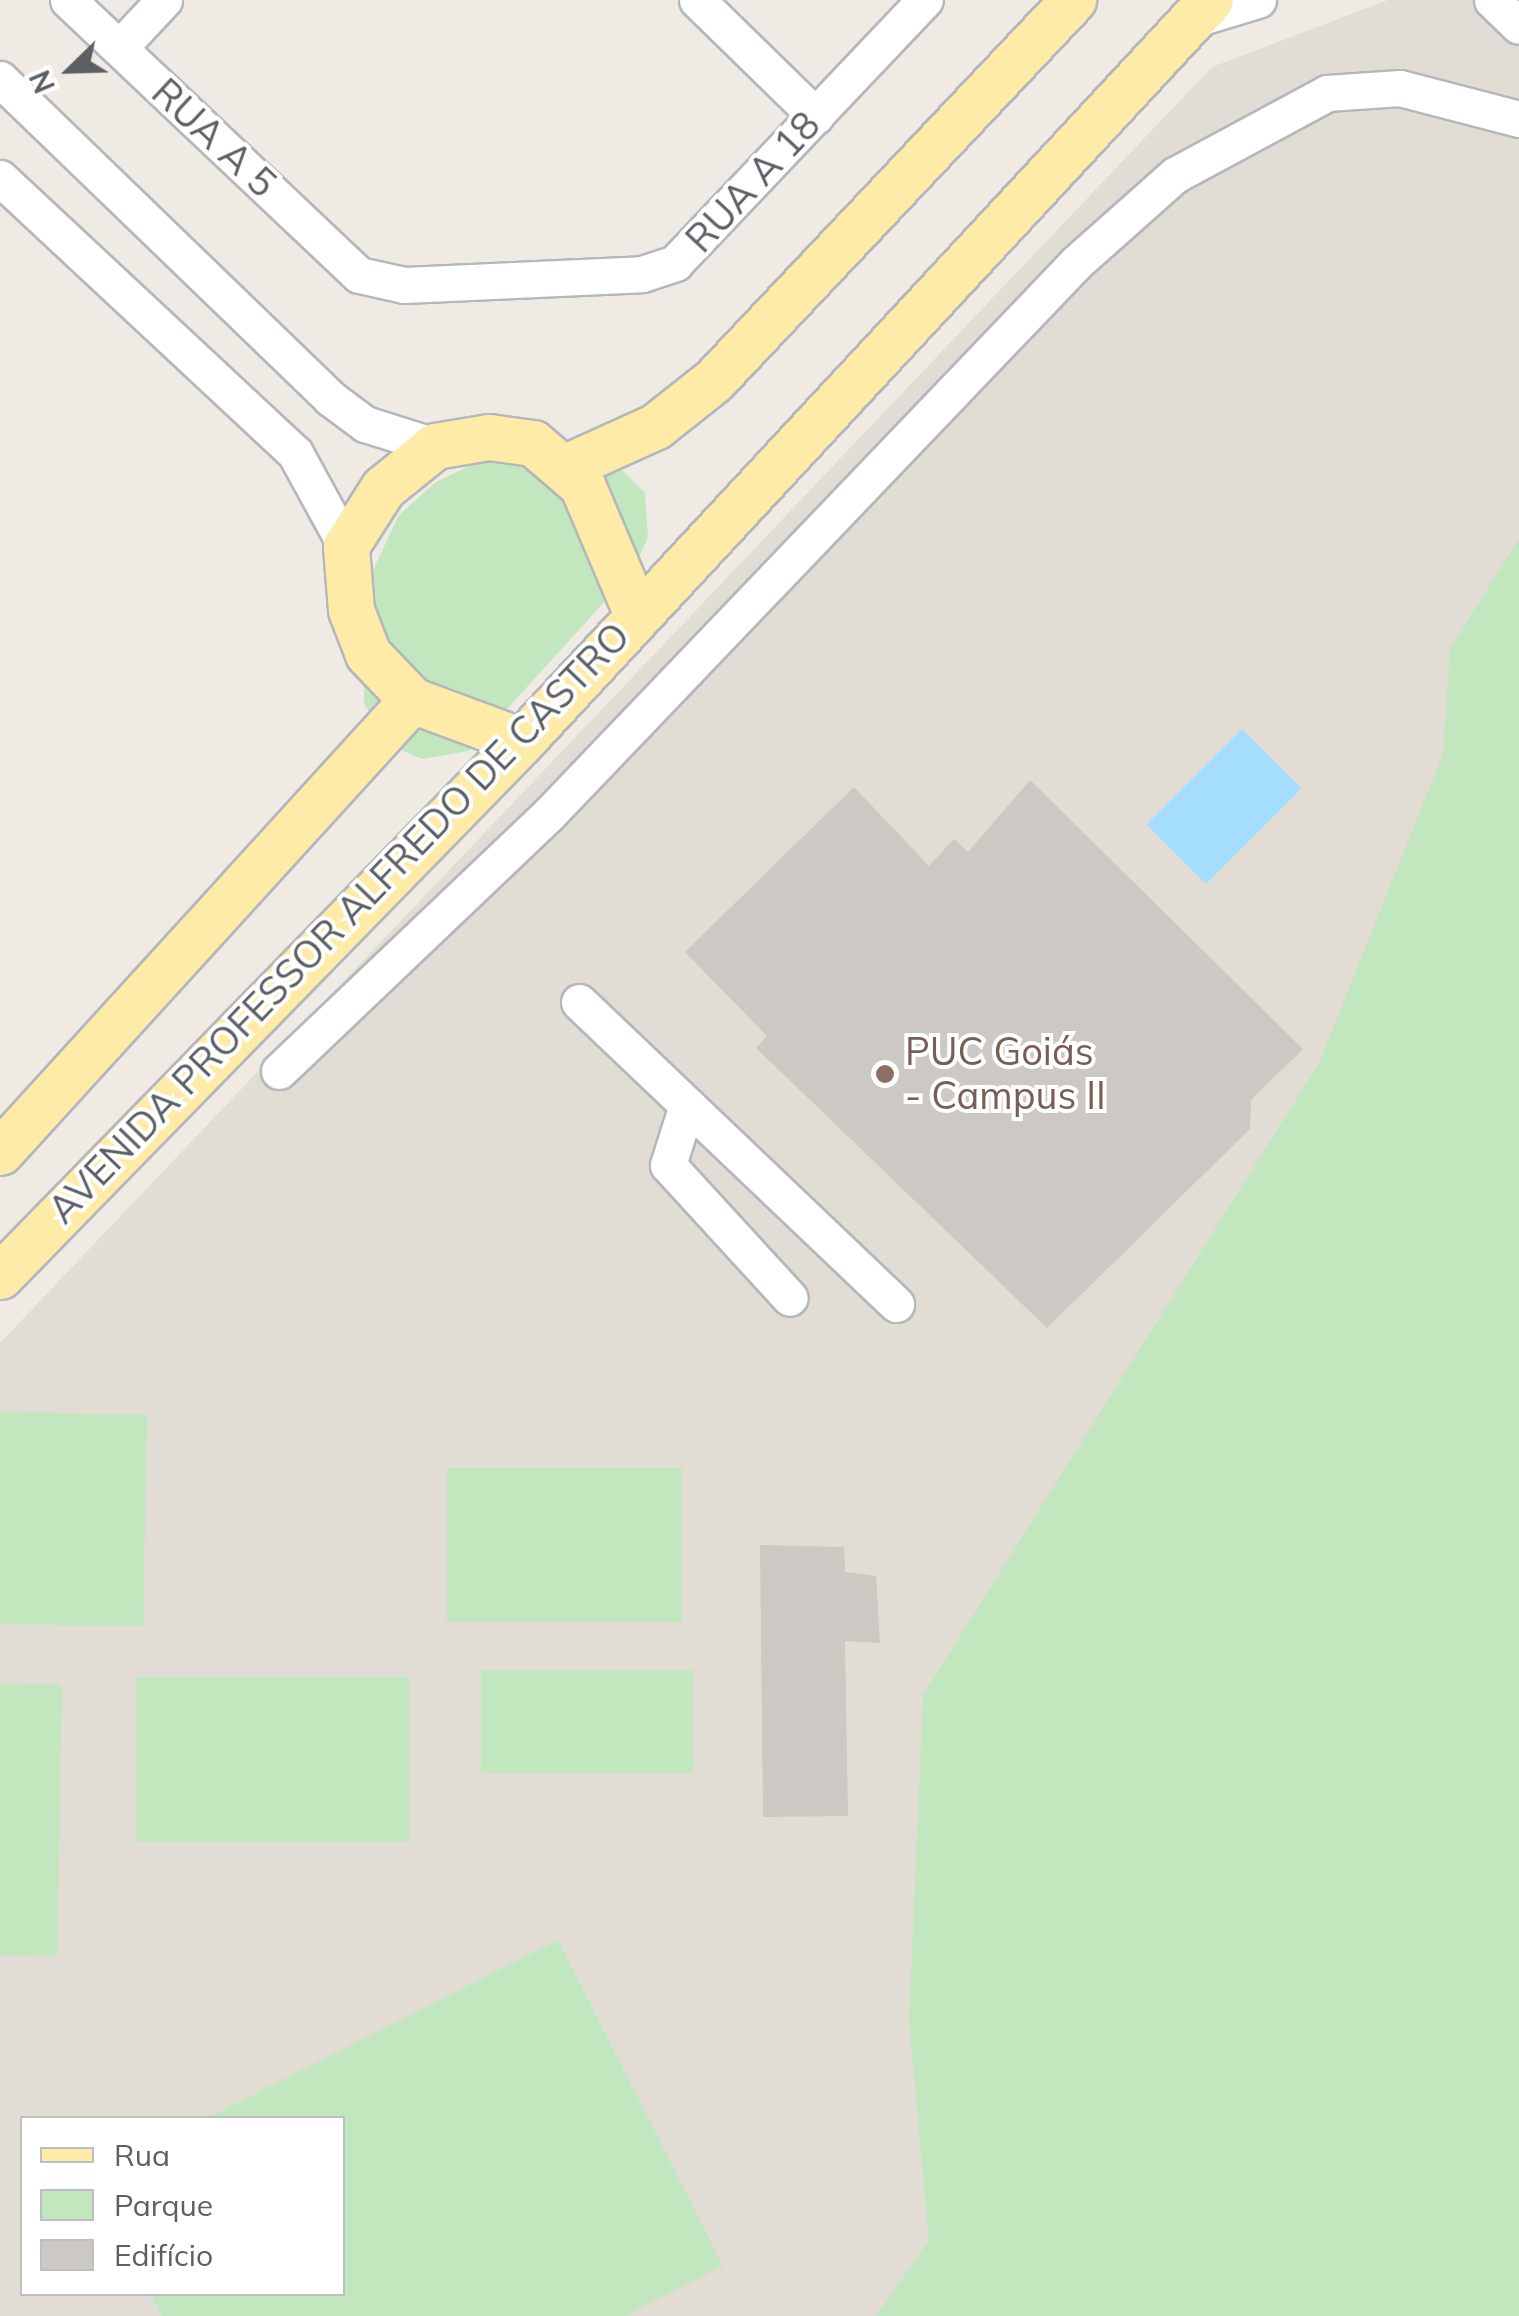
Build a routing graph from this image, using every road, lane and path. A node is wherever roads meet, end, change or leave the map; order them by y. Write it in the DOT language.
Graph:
graph roads {
  1 [pos="68,0"];
  2 [pos="164,0"];
  3 [pos="698,0"];
  4 [pos="925,0"];
  5 [pos="1072,0"];
  6 [pos="1258,0"];
  7 [pos="1492,0"];
  8 [pos="1201,10"];
  9 [pos="1519,26"];
  10 [pos="119,48"];
  11 [pos="0,80"];
  12 [pos="816,116"];
  13 [pos="1519,118"];
  14 [pos="0,178"];
  15 [pos="360,276"];
  16 [pos="435,446"];
  17 [pos="568,466"];
  18 [pos="346,546"];
  19 [pos="636,612"];
  20 [pos="412,700"];
  21 [pos="522,741"];
  22 [pos="579,1002"];
  23 [pos="279,1071"];
  24 [pos="687,1105"];
  25 [pos="0,1152"];
  26 [pos="0,1276"];
  27 [pos="790,1298"];
  28 [pos="896,1304"];
  1 -- 10 [label="street, RUA A 5"];
  2 -- 10 [label="street"];
  3 -- 12 [label="street"];
  4 -- 12 [label="street, RUA A 18"];
  5 -- 17 [label="main road"];
  6 -- 8 [label="street"];
  7 -- 9 [label="street"];
  8 -- 19 [label="main road, AVENIDA PROFESSOR ALFREDO DE CASTRO"];
  10 -- 15 [label="street, RUA A 5"];
  11 -- 16 [label="street"];
  12 -- 15 [label="street, RUA A 18"];
  13 -- 23 [label="street"];
  14 -- 18 [label="street"];
  16 -- 17 [label="main road"];
  16 -- 18 [label="main road"];
  17 -- 19 [label="main road"];
  18 -- 20 [label="main road"];
  19 -- 21 [label="main road, AVENIDA PROFESSOR ALFREDO DE CASTRO"];
  20 -- 21 [label="main road"];
  20 -- 25 [label="main road"];
  21 -- 26 [label="main road, AVENIDA PROFESSOR ALFREDO DE CASTRO"];
  22 -- 24 [label="street"];
  24 -- 27 [label="street"];
  24 -- 28 [label="street"];
}
